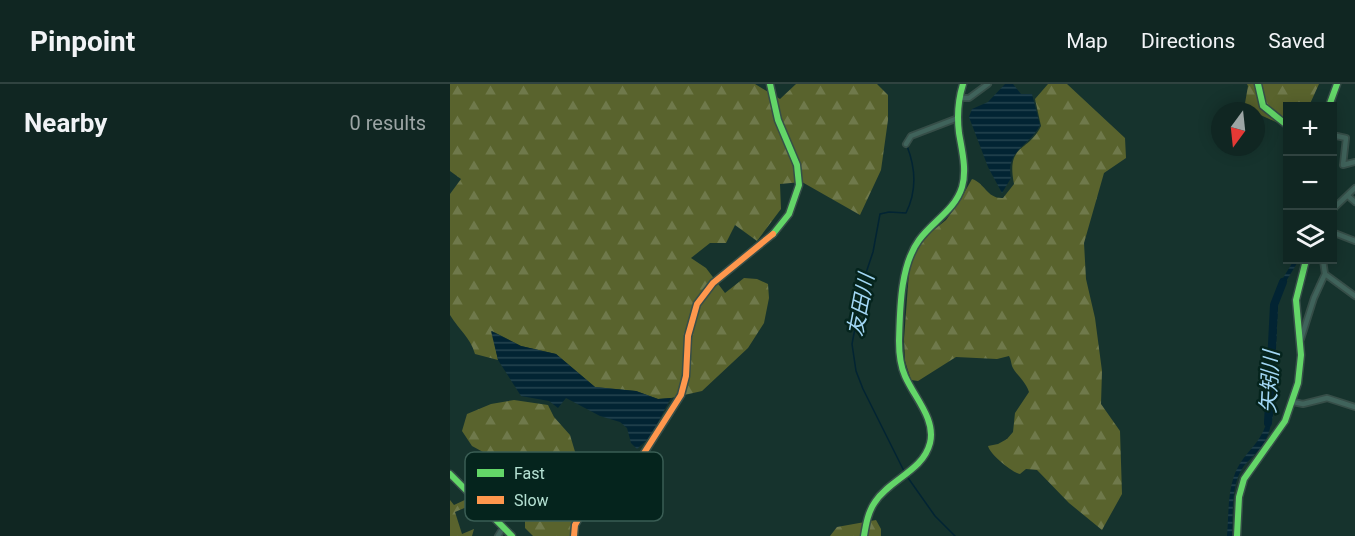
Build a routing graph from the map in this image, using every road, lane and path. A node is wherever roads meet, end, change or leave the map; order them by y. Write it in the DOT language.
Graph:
graph roads {
  1 [pos="770,84"];
  2 [pos="963,84"];
  3 [pos="988,84"];
  4 [pos="1258,84"];
  5 [pos="1337,84"];
  6 [pos="960,98"];
  7 [pos="1330,102"];
  8 [pos="958,118"];
  9 [pos="1283,123"];
  10 [pos="1337,136"];
  11 [pos="906,144"];
  12 [pos="1355,162"];
  13 [pos="1355,188"];
  14 [pos="1348,196"];
  15 [pos="1355,202"];
  16 [pos="1333,210"];
  17 [pos="1337,234"];
  18 [pos="1355,242"];
  19 [pos="1305,264"];
  20 [pos="1324,264"];
  21 [pos="1325,274"];
  22 [pos="1355,296"];
  23 [pos="1300,340"];
  24 [pos="1293,402"];
  25 [pos="1355,407"];
  26 [pos="645,452"];
  27 [pos="450,474"];
  28 [pos="465,489"];
  29 [pos="496,521"];
  30 [pos="577,521"];
  31 [pos="503,528"];
  32 [pos="498,536"];
  33 [pos="512,536"];
  34 [pos="574,536"];
  35 [pos="864,536"];
  36 [pos="1237,536"];
  1 -- 26 [label="street"];
  2 -- 6 [label="street"];
  3 -- 6 [label="street"];
  4 -- 9 [label="street"];
  5 -- 7 [label="street"];
  6 -- 8 [label="street"];
  8 -- 11 [label="street"];
  8 -- 35 [label="street"];
  10 -- 12 [label="street"];
  13 -- 14 [label="street"];
  14 -- 15 [label="street"];
  14 -- 16 [label="street"];
  17 -- 18 [label="street"];
  19 -- 23 [label="street"];
  20 -- 21 [label="street"];
  21 -- 22 [label="street"];
  21 -- 23 [label="street"];
  23 -- 24 [label="street"];
  24 -- 25 [label="street"];
  24 -- 36 [label="street"];
  27 -- 28 [label="street"];
  29 -- 31 [label="street"];
  30 -- 34 [label="street"];
  31 -- 32 [label="street"];
  31 -- 33 [label="street"];
}
